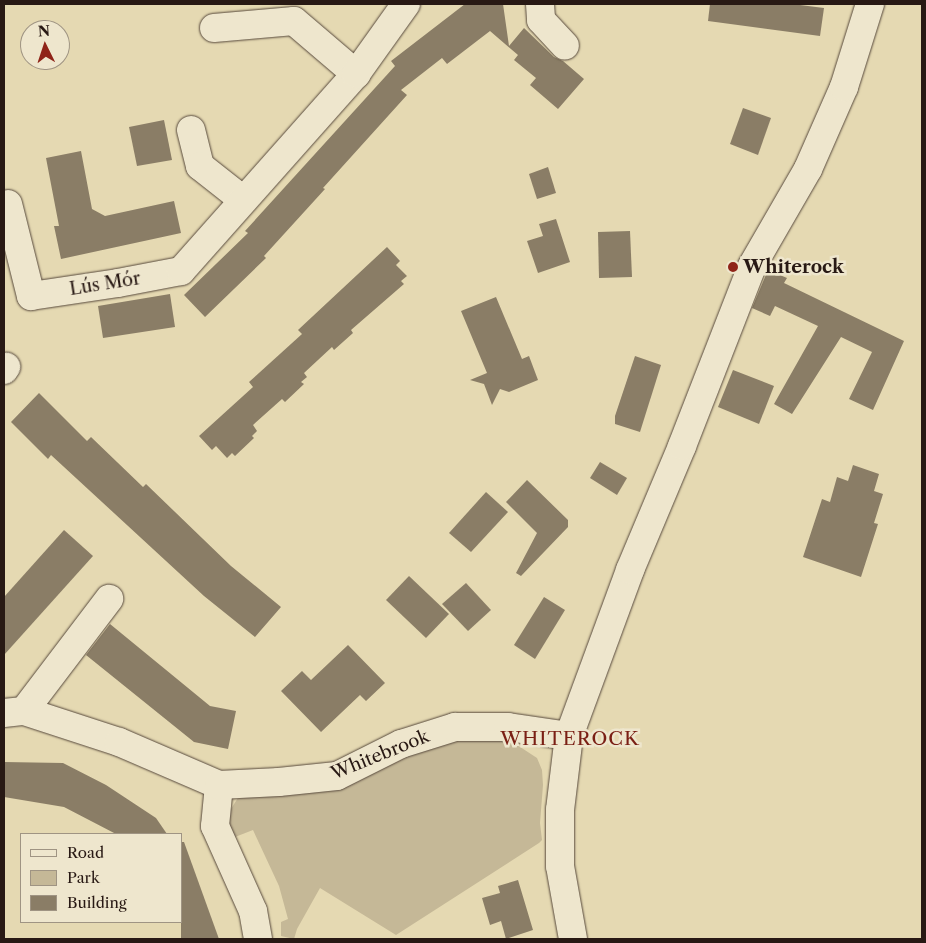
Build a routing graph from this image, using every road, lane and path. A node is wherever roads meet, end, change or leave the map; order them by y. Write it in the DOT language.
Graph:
graph roads {
  1 [pos="403,4"];
  2 [pos="540,4"];
  3 [pos="870,4"];
  4 [pos="214,28"];
  5 [pos="565,46"];
  6 [pos="356,74"];
  7 [pos="190,130"];
  8 [pos="243,200"];
  9 [pos="8,204"];
  10 [pos="109,599"];
  11 [pos="14,712"];
  12 [pos="569,736"];
  13 [pos="219,785"];
  14 [pos="258,939"];
  15 [pos="573,939"];
  1 -- 6 [label="street, Lús Mór"];
  2 -- 5 [label="street"];
  3 -- 12 [label="street"];
  4 -- 6 [label="street"];
  6 -- 8 [label="street, Lús Mór"];
  7 -- 8 [label="street"];
  8 -- 9 [label="street, Lús Mór"];
  10 -- 11 [label="street, Whitebrook"];
  11 -- 13 [label="street, Whitebrook"];
  12 -- 13 [label="street, Whitebrook"];
  12 -- 15 [label="street"];
  13 -- 14 [label="street"];
}
